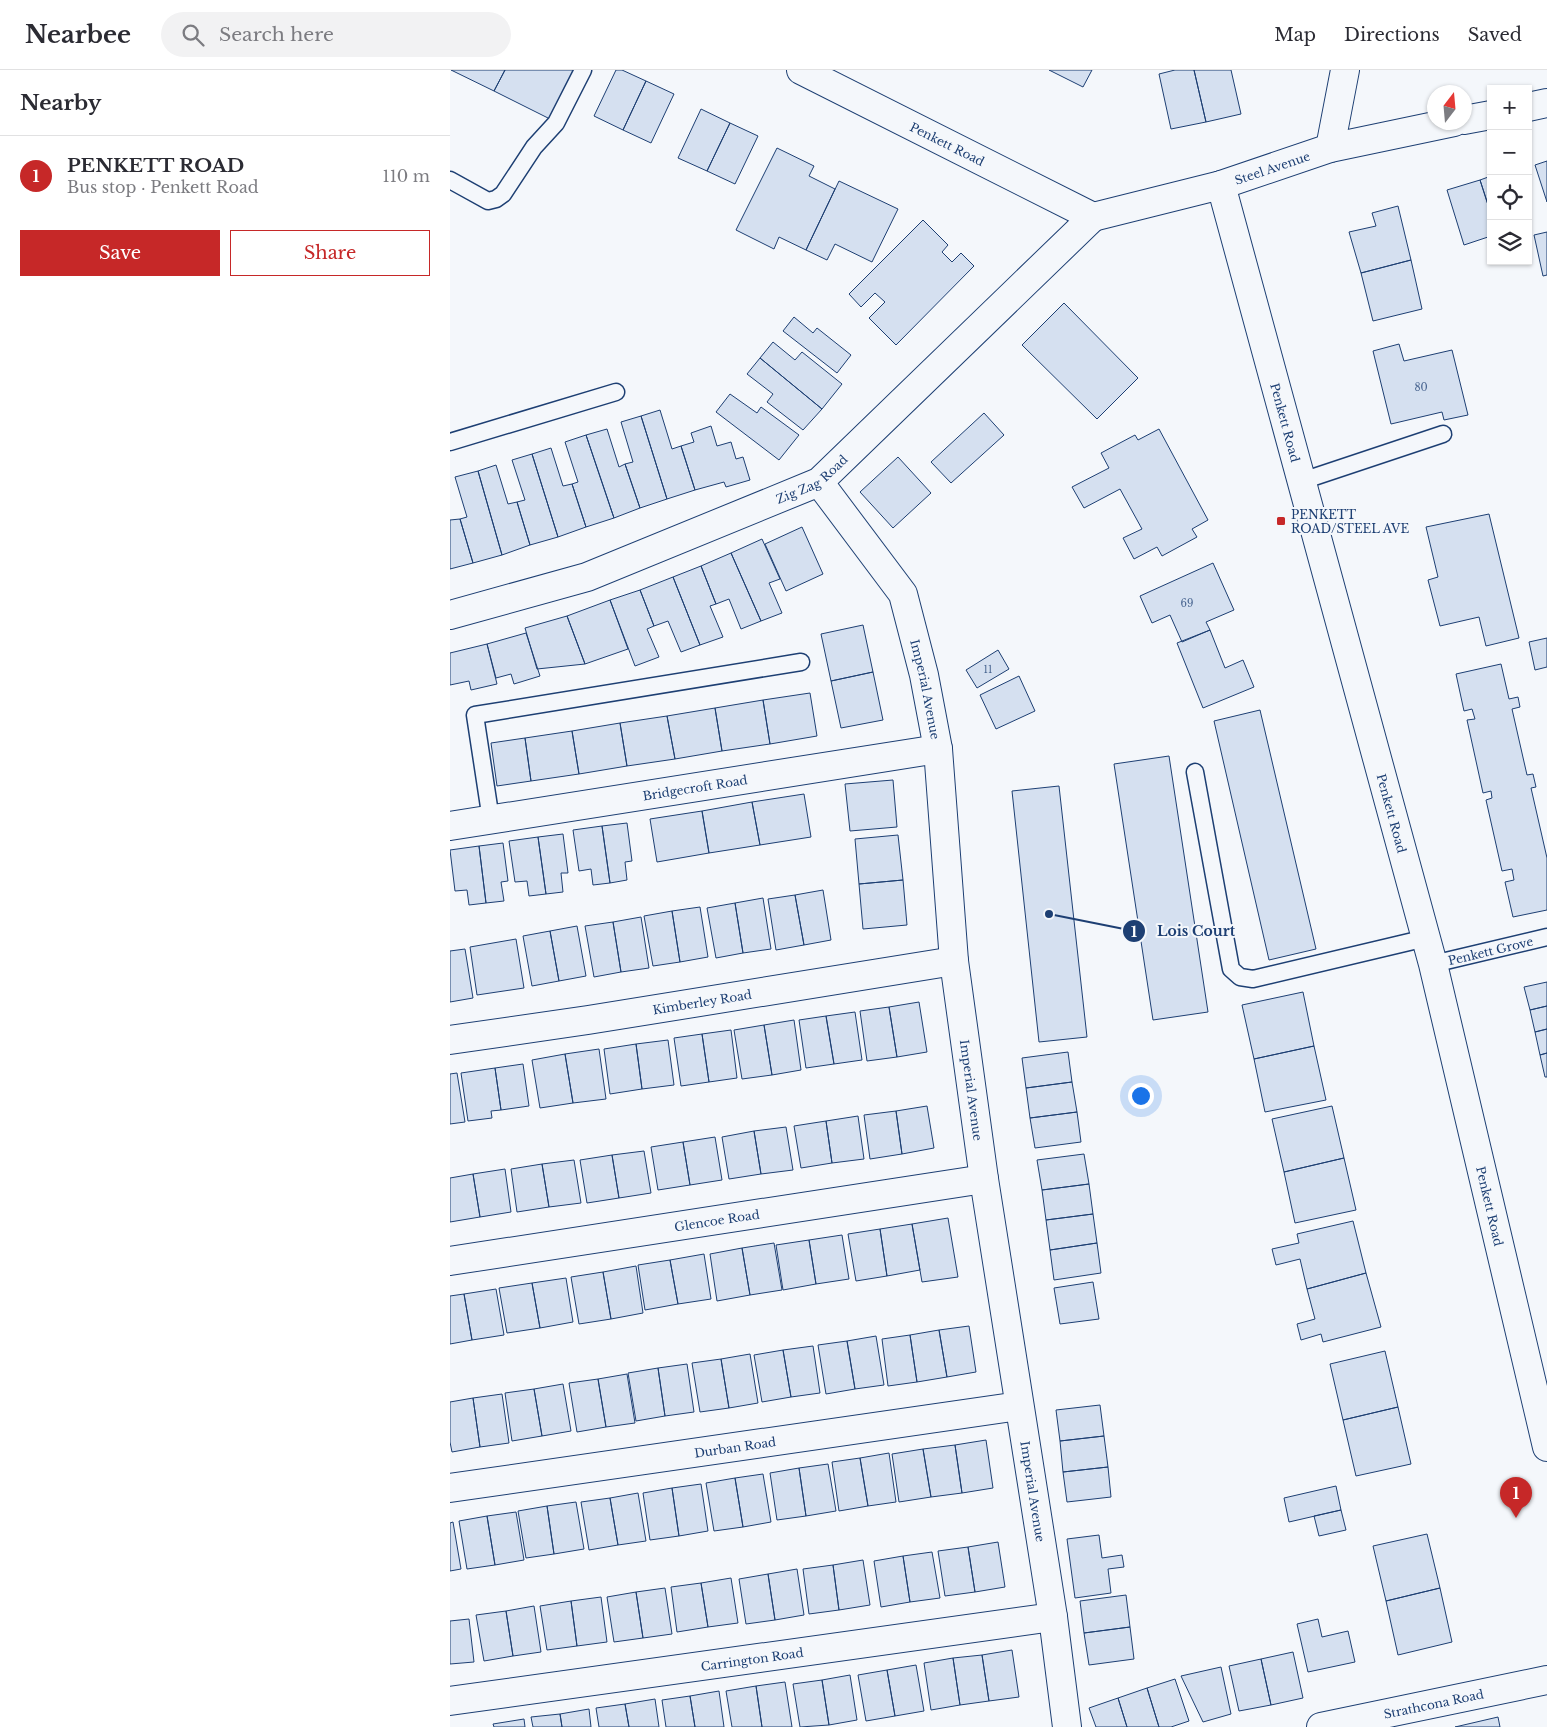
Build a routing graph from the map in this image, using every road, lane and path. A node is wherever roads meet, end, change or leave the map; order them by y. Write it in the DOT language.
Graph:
graph roads {
  1 [pos="583,70"];
  2 [pos="802,70"];
  3 [pos="1345,70"];
  4 [pos="1547,103"];
  5 [pos="1532,106"];
  6 [pos="1487,116"];
  7 [pos="1472,119"];
  8 [pos="1427,128"];
  9 [pos="1330,148"];
  10 [pos="450,180"];
  11 [pos="1221,185"];
  12 [pos="1093,216"];
  13 [pos="616,392"];
  14 [pos="1443,434"];
  15 [pos="450,442"];
  16 [pos="1302,481"];
  17 [pos="820,482"];
  18 [pos="450,615"];
  19 [pos="801,662"];
  20 [pos="938,749"];
  21 [pos="1195,772"];
  22 [pos="490,820"];
  23 [pos="450,826"];
  24 [pos="1547,937"];
  25 [pos="1430,951"];
  26 [pos="954,961"];
  27 [pos="450,1040"];
  28 [pos="984,1179"];
  29 [pos="450,1261"];
  30 [pos="1019,1406"];
  31 [pos="1547,1447"];
  32 [pos="450,1488"];
  33 [pos="1053,1617"];
  34 [pos="1547,1680"];
  35 [pos="450,1701"];
  36 [pos="1067,1727"];
  37 [pos="1321,1727"];
  1 -- 10 [label="lane"];
  2 -- 12 [label="street, Penkett Road"];
  3 -- 9 [label="street"];
  4 -- 5 [label="street"];
  6 -- 7 [label="street"];
  8 -- 9 [label="street, Steel Avenue"];
  9 -- 11 [label="street, Steel Avenue"];
  11 -- 12 [label="street, Steel Avenue"];
  11 -- 16 [label="street, Penkett Road"];
  12 -- 17 [label="street, Zig Zag Road"];
  13 -- 15 [label="lane"];
  14 -- 16 [label="lane"];
  16 -- 25 [label="street, Penkett Road"];
  17 -- 18 [label="street, Zig Zag Road"];
  17 -- 20 [label="street, Imperial Avenue"];
  19 -- 22 [label="lane"];
  20 -- 22 [label="street, Bridgecroft Road"];
  20 -- 26 [label="street, Imperial Avenue"];
  21 -- 25 [label="lane, Penkett Grove"];
  22 -- 23 [label="street, Bridgecroft Road"];
  24 -- 25 [label="lane, Penkett Grove"];
  25 -- 31 [label="street, Penkett Road"];
  26 -- 27 [label="street, Kimberley Road"];
  26 -- 28 [label="street, Imperial Avenue"];
  28 -- 29 [label="street, Glencoe Road"];
  28 -- 30 [label="street, Imperial Avenue"];
  30 -- 32 [label="street, Durban Road"];
  30 -- 33 [label="street, Imperial Avenue"];
  33 -- 35 [label="street, Carrington Road"];
  33 -- 36 [label="street, Imperial Avenue"];
  34 -- 37 [label="street, Strathcona Road"];
}
